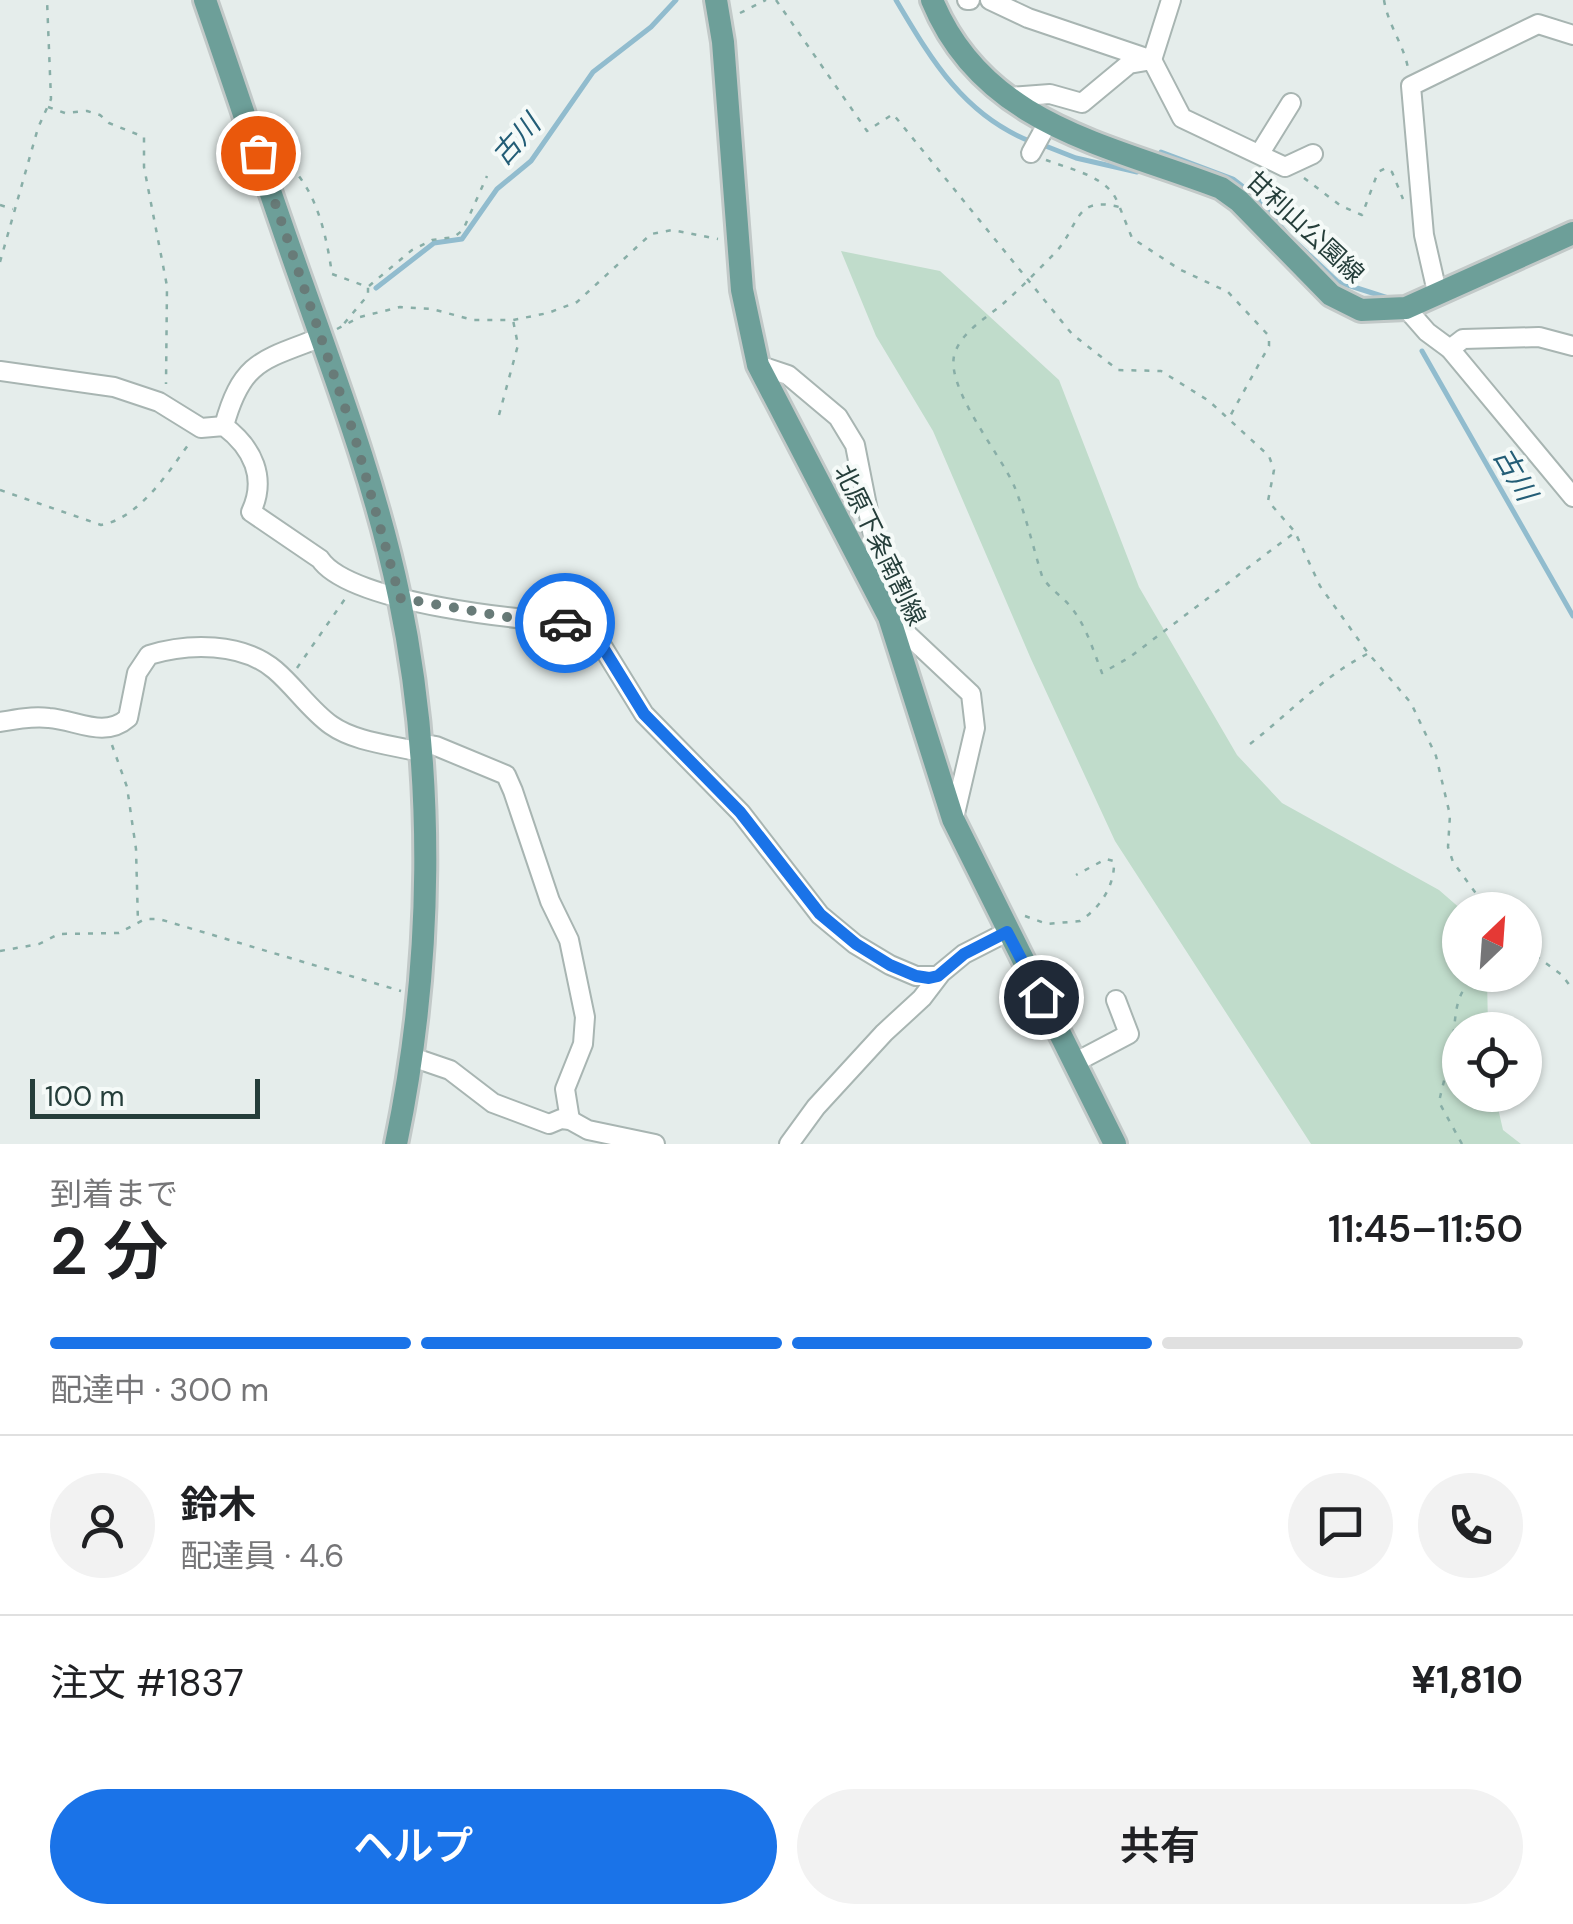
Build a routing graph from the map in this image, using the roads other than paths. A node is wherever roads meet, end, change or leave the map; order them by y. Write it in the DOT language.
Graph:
graph roads {
  1 [pos="205,0"];
  2 [pos="932,0"];
  3 [pos="990,0"];
  4 [pos="1171,0"];
  5 [pos="718,12"];
  6 [pos="1573,35"];
  7 [pos="1152,60"];
  8 [pos="1009,97"];
  9 [pos="1291,103"];
  10 [pos="1044,129"];
  11 [pos="1032,153"];
  12 [pos="1260,153"];
  13 [pos="1313,154"];
  14 [pos="1573,234"];
  15 [pos="1437,292"];
  16 [pos="1406,308"];
  17 [pos="332,332"];
  18 [pos="1573,346"];
  19 [pos="1450,349"];
  20 [pos="758,365"];
  21 [pos="0,371"];
  22 [pos="224,426"];
  23 [pos="1573,497"];
  24 [pos="400,598"];
  25 [pos="889,617"];
  26 [pos="0,722"];
  27 [pos="420,748"];
  28 [pos="954,819"];
  29 [pos="1015,924"];
  30 [pos="938,976"];
  31 [pos="1116,1000"];
  32 [pos="412,1057"];
  33 [pos="1074,1062"];
  34 [pos="570,1120"];
  35 [pos="396,1144"];
  36 [pos="655,1144"];
  37 [pos="790,1144"];
  38 [pos="1115,1144"];
  1 -- 17 [label="main road"];
  2 -- 8 [label="main road, 甘利山公園線"];
  3 -- 7 [label="street"];
  4 -- 7 [label="street"];
  5 -- 20 [label="main road, 北原下条南割線"];
  6 -- 15 [label="street"];
  7 -- 8 [label="street"];
  7 -- 12 [label="street"];
  8 -- 10 [label="main road, 甘利山公園線"];
  9 -- 12 [label="street"];
  10 -- 11 [label="street"];
  10 -- 16 [label="main road, 甘利山公園線"];
  12 -- 13 [label="street"];
  14 -- 15 [label="main road, 甘利山公園線"];
  15 -- 16 [label="main road, 甘利山公園線"];
  16 -- 19 [label="street"];
  17 -- 22 [label="street"];
  17 -- 24 [label="main road"];
  18 -- 19 [label="street"];
  19 -- 23 [label="street"];
  20 -- 25 [label="main road, 北原下条南割線"];
  20 -- 25 [label="street"];
  21 -- 22 [label="street"];
  22 -- 24 [label="street"];
  24 -- 27 [label="main road"];
  24 -- 30 [label="street"];
  25 -- 28 [label="main road, 北原下条南割線"];
  25 -- 28 [label="street"];
  26 -- 27 [label="street"];
  27 -- 32 [label="main road"];
  27 -- 34 [label="street"];
  28 -- 29 [label="main road, 北原下条南割線"];
  29 -- 30 [label="street"];
  29 -- 33 [label="main road, 北原下条南割線"];
  30 -- 37 [label="street"];
  31 -- 33 [label="street"];
  32 -- 34 [label="street"];
  32 -- 35 [label="main road"];
  33 -- 38 [label="main road, 北原下条南割線"];
  34 -- 36 [label="street"];
}
